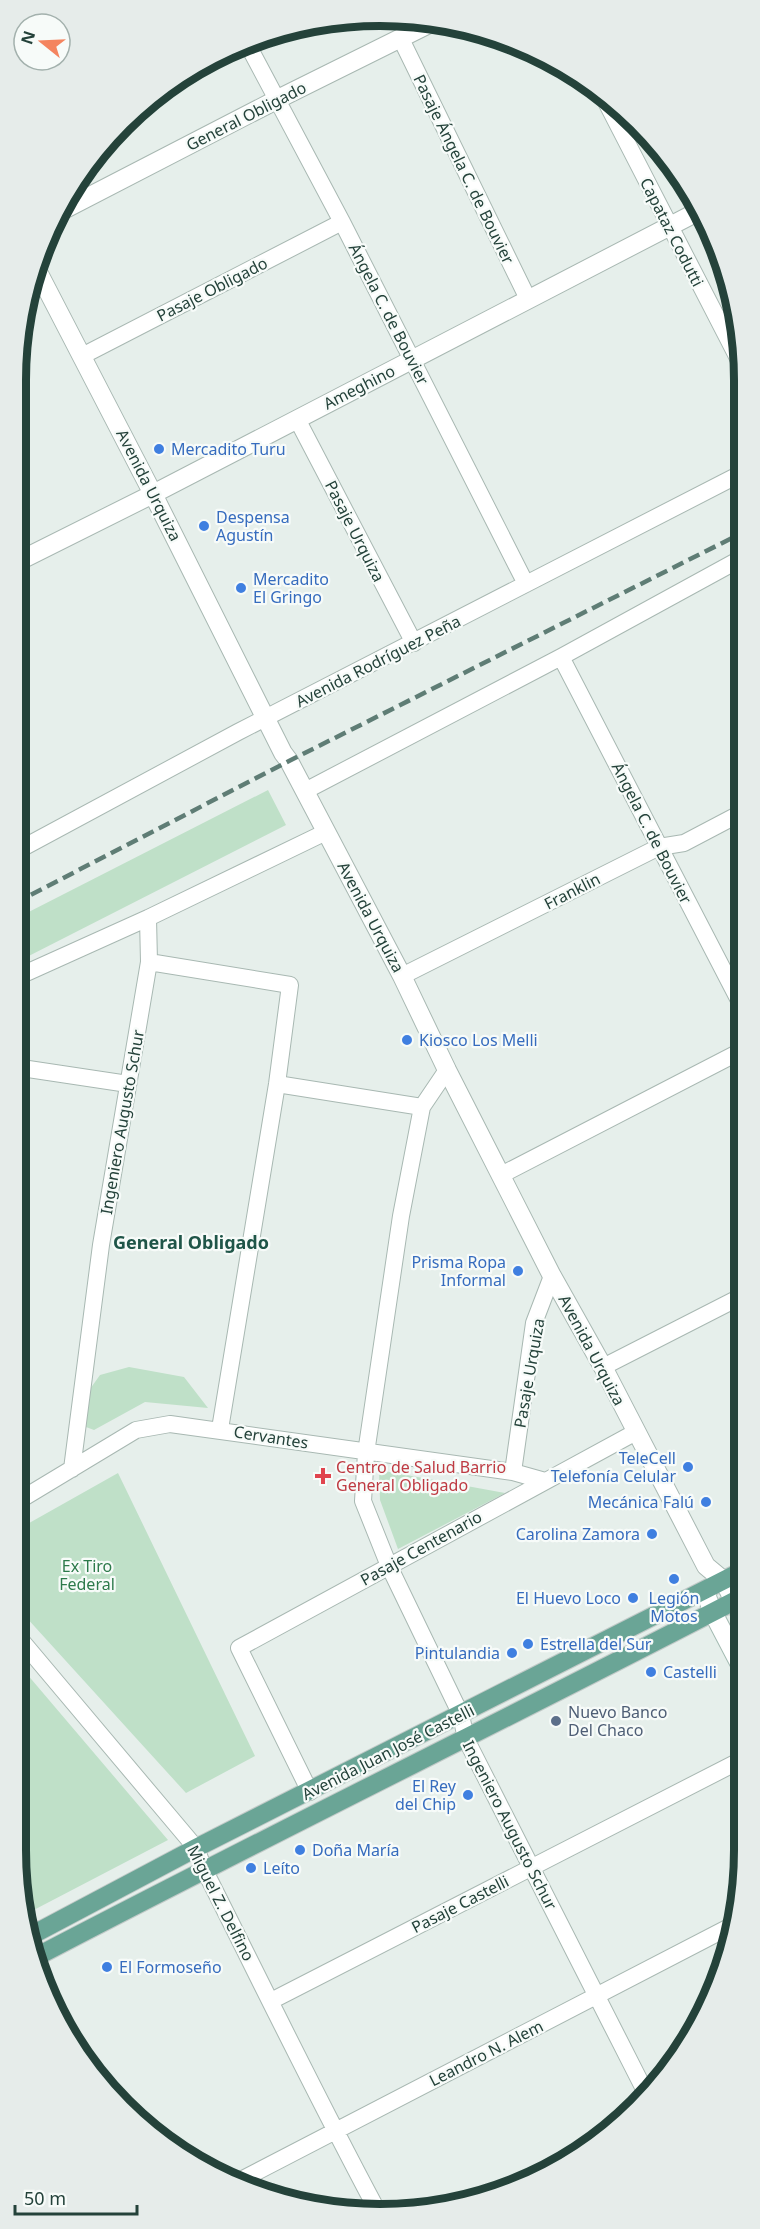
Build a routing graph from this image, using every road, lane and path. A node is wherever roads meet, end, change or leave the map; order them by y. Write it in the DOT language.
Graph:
graph roads {
  1 [pos="421,28"];
  2 [pos="400,39"];
  3 [pos="251,49"];
  4 [pos="278,99"];
  5 [pos="610,110"];
  6 [pos="72,206"];
  7 [pos="693,214"];
  8 [pos="342,222"];
  9 [pos="669,226"];
  10 [pos="41,277"];
  11 [pos="528,299"];
  12 [pos="733,349"];
  13 [pos="82,356"];
  14 [pos="413,360"];
  15 [pos="297,419"];
  16 [pos="734,477"];
  17 [pos="153,494"];
  18 [pos="26,558"];
  19 [pos="734,562"];
  20 [pos="526,584"];
  21 [pos="414,643"];
  22 [pos="561,657"];
  23 [pos="267,717"];
  24 [pos="305,791"];
  25 [pos="734,817"];
  26 [pos="326,832"];
  27 [pos="26,846"];
  28 [pos="659,847"];
  29 [pos="148,918"];
  30 [pos="149,962"];
  31 [pos="26,973"];
  32 [pos="402,976"];
  33 [pos="734,991"];
  34 [pos="734,1055"];
  35 [pos="26,1069"];
  36 [pos="447,1070"];
  37 [pos="128,1084"];
  38 [pos="277,1084"];
  39 [pos="422,1107"];
  40 [pos="501,1175"];
  41 [pos="552,1276"];
  42 [pos="734,1300"];
  43 [pos="603,1367"];
  44 [pos="220,1429"];
  45 [pos="636,1432"];
  46 [pos="366,1453"];
  47 [pos="72,1469"];
  48 [pos="513,1472"];
  49 [pos="545,1481"];
  50 [pos="26,1496"];
  51 [pos="389,1566"];
  52 [pos="706,1566"];
  53 [pos="734,1576"];
  54 [pos="724,1581"];
  55 [pos="705,1591"];
  56 [pos="734,1593"];
  57 [pos="734,1601"];
  58 [pos="712,1611"];
  59 [pos="26,1646"];
  60 [pos="734,1653"];
  61 [pos="461,1715"];
  62 [pos="465,1739"];
  63 [pos="734,1764"];
  64 [pos="309,1791"];
  65 [pos="196,1848"];
  66 [pos="531,1868"];
  67 [pos="204,1869"];
  68 [pos="725,1929"];
  69 [pos="36,1933"];
  70 [pos="42,1954"];
  71 [pos="597,1996"];
  72 [pos="271,2001"];
  73 [pos="643,2087"];
  74 [pos="334,2131"];
  75 [pos="245,2178"];
  76 [pos="374,2204"];
  1 -- 2 [label="street, General Obligado"];
  2 -- 4 [label="street, General Obligado"];
  2 -- 11 [label="street, Pasaje Ángela C. de Bouvier"];
  3 -- 4 [label="street, Ángela C. de Bouvier"];
  4 -- 6 [label="street, General Obligado"];
  4 -- 8 [label="street, Ángela C. de Bouvier"];
  5 -- 9 [label="street, Capataz Codutti"];
  7 -- 9 [label="street, Ameghino"];
  8 -- 13 [label="street, Pasaje Obligado"];
  8 -- 14 [label="street, Ángela C. de Bouvier"];
  9 -- 11 [label="street, Ameghino"];
  9 -- 12 [label="street, Capataz Codutti"];
  10 -- 13 [label="street, Avenida Urquiza"];
  11 -- 14 [label="street, Ameghino"];
  13 -- 17 [label="street, Avenida Urquiza"];
  14 -- 15 [label="street, Ameghino"];
  14 -- 20 [label="street, Ángela C. de Bouvier"];
  15 -- 17 [label="street, Ameghino"];
  15 -- 21 [label="street, Pasaje Urquiza"];
  16 -- 20 [label="street, Avenida Rodríguez Peña"];
  17 -- 18 [label="street, Ameghino"];
  17 -- 23 [label="street, Avenida Urquiza"];
  19 -- 22 [label="street"];
  20 -- 21 [label="street, Avenida Rodríguez Peña"];
  21 -- 23 [label="street, Avenida Rodríguez Peña"];
  22 -- 24 [label="street"];
  22 -- 28 [label="street, Ángela C. de Bouvier"];
  23 -- 24 [label="street, Avenida Urquiza"];
  23 -- 27 [label="street, Avenida Rodríguez Peña"];
  24 -- 26 [label="street, Avenida Urquiza"];
  25 -- 28 [label="street, Franklin"];
  26 -- 29 [label="street"];
  26 -- 32 [label="street, Avenida Urquiza"];
  28 -- 32 [label="street, Franklin"];
  28 -- 33 [label="street, Ángela C. de Bouvier"];
  29 -- 30 [label="street, Ingeniero Augusto Schur"];
  29 -- 31 [label="street"];
  30 -- 37 [label="street, Ingeniero Augusto Schur"];
  30 -- 38 [label="street"];
  32 -- 36 [label="street, Avenida Urquiza"];
  34 -- 40 [label="street"];
  35 -- 37 [label="street"];
  36 -- 39 [label="street"];
  36 -- 40 [label="street, Avenida Urquiza"];
  37 -- 47 [label="street, Ingeniero Augusto Schur"];
  38 -- 39 [label="street"];
  38 -- 44 [label="street"];
  39 -- 46 [label="street, Ingeniero Augusto Schur"];
  40 -- 41 [label="street, Avenida Urquiza"];
  41 -- 43 [label="street, Avenida Urquiza"];
  41 -- 48 [label="street, Pasaje Urquiza"];
  42 -- 43 [label="street"];
  43 -- 45 [label="street, Avenida Urquiza"];
  44 -- 46 [label="street, Cervantes"];
  44 -- 47 [label="street, Cervantes"];
  45 -- 49 [label="street, Pasaje Centenario"];
  45 -- 52 [label="street, Avenida Urquiza"];
  46 -- 48 [label="street, Cervantes"];
  46 -- 51 [label="street, Ingeniero Augusto Schur"];
  47 -- 50 [label="street, Cervantes"];
  48 -- 49 [label="street, Cervantes"];
  49 -- 51 [label="street, Pasaje Centenario"];
  51 -- 61 [label="street, Ingeniero Augusto Schur"];
  51 -- 64 [label="street, Pasaje Centenario"];
  52 -- 54 [label="street, Avenida Urquiza"];
  52 -- 55 [label="street, Avenida Urquiza"];
  53 -- 54 [label="main road, Avenida Juan José Castelli"];
  54 -- 55 [label="main road, Avenida Juan José Castelli"];
  54 -- 56 [label="street, Avenida Urquiza"];
  55 -- 58 [label="street, Avenida Urquiza"];
  55 -- 61 [label="main road, Avenida Juan José Castelli"];
  57 -- 58 [label="main road, Avenida Juan José Castelli"];
  58 -- 60 [label="street, Avenida Urquiza"];
  58 -- 62 [label="main road, Avenida Juan José Castelli"];
  59 -- 65 [label="street, Miguel Z. Delfino"];
  61 -- 62 [label="street, Ingeniero Augusto Schur"];
  61 -- 64 [label="main road, Avenida Juan José Castelli"];
  62 -- 66 [label="street, Ingeniero Augusto Schur"];
  62 -- 67 [label="main road, Avenida Juan José Castelli"];
  63 -- 66 [label="street, Pasaje Castelli"];
  64 -- 65 [label="main road, Avenida Juan José Castelli"];
  65 -- 67 [label="street, Miguel Z. Delfino"];
  65 -- 69 [label="main road, Avenida Juan José Castelli"];
  66 -- 71 [label="street, Ingeniero Augusto Schur"];
  66 -- 72 [label="street, Pasaje Castelli"];
  67 -- 70 [label="main road, Avenida Juan José Castelli"];
  67 -- 72 [label="street, Miguel Z. Delfino"];
  68 -- 71 [label="street, Leandro N. Alem"];
  71 -- 73 [label="street, Ingeniero Augusto Schur"];
  71 -- 74 [label="street, Leandro N. Alem"];
  72 -- 74 [label="street, Miguel Z. Delfino"];
  74 -- 75 [label="street, Leandro N. Alem"];
  74 -- 76 [label="street, Miguel Z. Delfino"];
}
